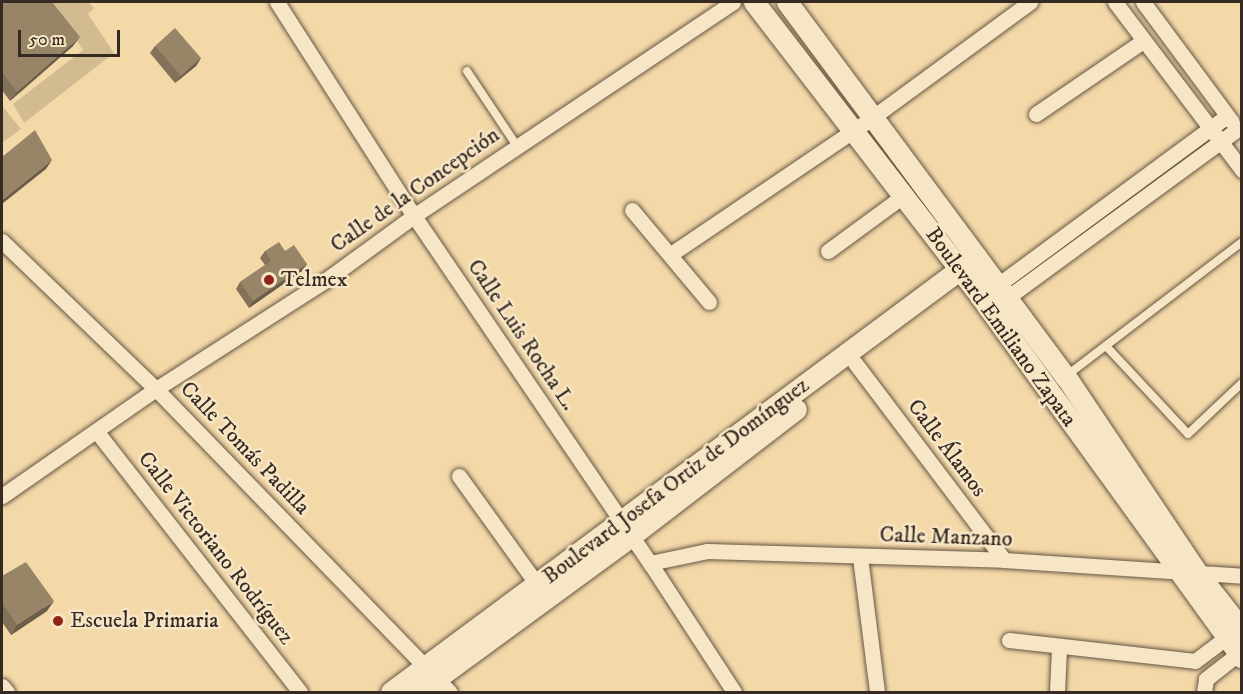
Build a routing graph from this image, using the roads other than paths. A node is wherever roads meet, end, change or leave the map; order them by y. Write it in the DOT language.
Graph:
graph roads {
  1 [pos="277,2"];
  2 [pos="733,2"];
  3 [pos="754,2"];
  4 [pos="787,2"];
  5 [pos="1030,2"];
  6 [pos="1115,2"];
  7 [pos="1143,2"];
  8 [pos="1143,41"];
  9 [pos="467,71"];
  10 [pos="1036,114"];
  11 [pos="1227,116"];
  12 [pos="873,117"];
  13 [pos="1210,128"];
  14 [pos="853,129"];
  15 [pos="1240,132"];
  16 [pos="1220,141"];
  17 [pos="518,146"];
  18 [pos="1242,170"];
  19 [pos="903,196"];
  20 [pos="632,210"];
  21 [pos="414,216"];
  22 [pos="2,241"];
  23 [pos="1242,242"];
  24 [pos="828,251"];
  25 [pos="671,254"];
  26 [pos="981,261"];
  27 [pos="964,274"];
  28 [pos="994,297"];
  29 [pos="709,302"];
  30 [pos="1106,346"];
  31 [pos="855,363"];
  32 [pos="1066,376"];
  33 [pos="1242,383"];
  34 [pos="156,389"];
  35 [pos="97,432"];
  36 [pos="459,476"];
  37 [pos="2,496"];
  38 [pos="626,529"];
  39 [pos="860,557"];
  40 [pos="1004,560"];
  41 [pos="650,563"];
  42 [pos="1189,574"];
  43 [pos="1242,576"];
  44 [pos="538,586"];
  45 [pos="1009,640"];
  46 [pos="1237,644"];
  47 [pos="1059,648"];
  48 [pos="1195,661"];
  49 [pos="437,679"];
  50 [pos="2,686"];
  51 [pos="1205,686"];
  52 [pos="7,693"];
  53 [pos="300,693"];
  54 [pos="391,693"];
  55 [pos="418,693"];
  56 [pos="734,693"];
  57 [pos="877,693"];
  58 [pos="1057,693"];
  1 -- 21 [label="street, Calle Luis Rocha L."];
  2 -- 17 [label="street, Calle de la Concepción"];
  3 -- 14 [label="street, Boulevard Emiliano Zapata"];
  4 -- 12 [label="street, Boulevard Emiliano Zapata"];
  5 -- 12 [label="street"];
  6 -- 8 [label="street"];
  7 -- 11 [label="street"];
  8 -- 10 [label="street"];
  8 -- 13 [label="street"];
  9 -- 17 [label="lane"];
  11 -- 13 [label="street"];
  11 -- 15 [label="street"];
  12 -- 14 [label="street"];
  12 -- 26 [label="street, Boulevard Emiliano Zapata"];
  13 -- 16 [label="street"];
  13 -- 28 [label="street"];
  14 -- 19 [label="street, Boulevard Emiliano Zapata"];
  14 -- 25 [label="street"];
  15 -- 16 [label="street"];
  16 -- 18 [label="street"];
  16 -- 28 [label="street"];
  17 -- 21 [label="street, Calle de la Concepción"];
  19 -- 24 [label="street"];
  19 -- 27 [label="street, Boulevard Emiliano Zapata"];
  20 -- 25 [label="street"];
  21 -- 34 [label="street, Calle de la Concepción"];
  21 -- 38 [label="street, Calle Luis Rocha L."];
  22 -- 34 [label="street, Calle Tomás Padilla"];
  23 -- 30 [label="lane"];
  25 -- 29 [label="street"];
  26 -- 27 [label="street"];
  26 -- 28 [label="street, Boulevard Emiliano Zapata"];
  27 -- 28 [label="street, Boulevard Emiliano Zapata"];
  27 -- 31 [label="street, Boulevard Josefa Ortiz de Domínguez"];
  27 -- 38 [label="street, Boulevard Josefa Ortiz de Domínguez"];
  28 -- 32 [label="street, Boulevard Emiliano Zapata"];
  28 -- 42 [label="street, Boulevard Emiliano Zapata"];
  30 -- 32 [label="lane"];
  30 -- 33 [label="lane"];
  31 -- 38 [label="street, Boulevard Josefa Ortiz de Domínguez"];
  31 -- 40 [label="street, Calle Álamos"];
  32 -- 42 [label="street, Boulevard Emiliano Zapata"];
  34 -- 35 [label="street, Calle de la Concepción"];
  34 -- 49 [label="street, Calle Tomás Padilla"];
  35 -- 37 [label="street, Calle de la Concepción"];
  35 -- 53 [label="street, Calle Victoriano Rodríguez"];
  36 -- 44 [label="street"];
  38 -- 41 [label="street, Calle Luis Rocha L."];
  38 -- 44 [label="street, Boulevard Josefa Ortiz de Domínguez"];
  38 -- 49 [label="street, Boulevard Josefa Ortiz de Domínguez"];
  39 -- 40 [label="street, Calle Manzano"];
  39 -- 41 [label="street, Calle Manzano"];
  39 -- 57 [label="street"];
  40 -- 42 [label="street, Calle Manzano"];
  41 -- 56 [label="street, Calle Luis Rocha L."];
  42 -- 43 [label="street, Calle Manzano"];
  42 -- 46 [label="street, Boulevard Emiliano Zapata"];
  44 -- 49 [label="street, Boulevard Josefa Ortiz de Domínguez"];
  45 -- 47 [label="street"];
  46 -- 48 [label="street"];
  46 -- 51 [label="street"];
  47 -- 48 [label="street"];
  47 -- 58 [label="street"];
  48 -- 51 [label="street"];
  49 -- 54 [label="street, Boulevard Josefa Ortiz de Domínguez"];
  49 -- 55 [label="street, Boulevard Josefa Ortiz de Domínguez"];
  50 -- 52 [label="street"];
}
